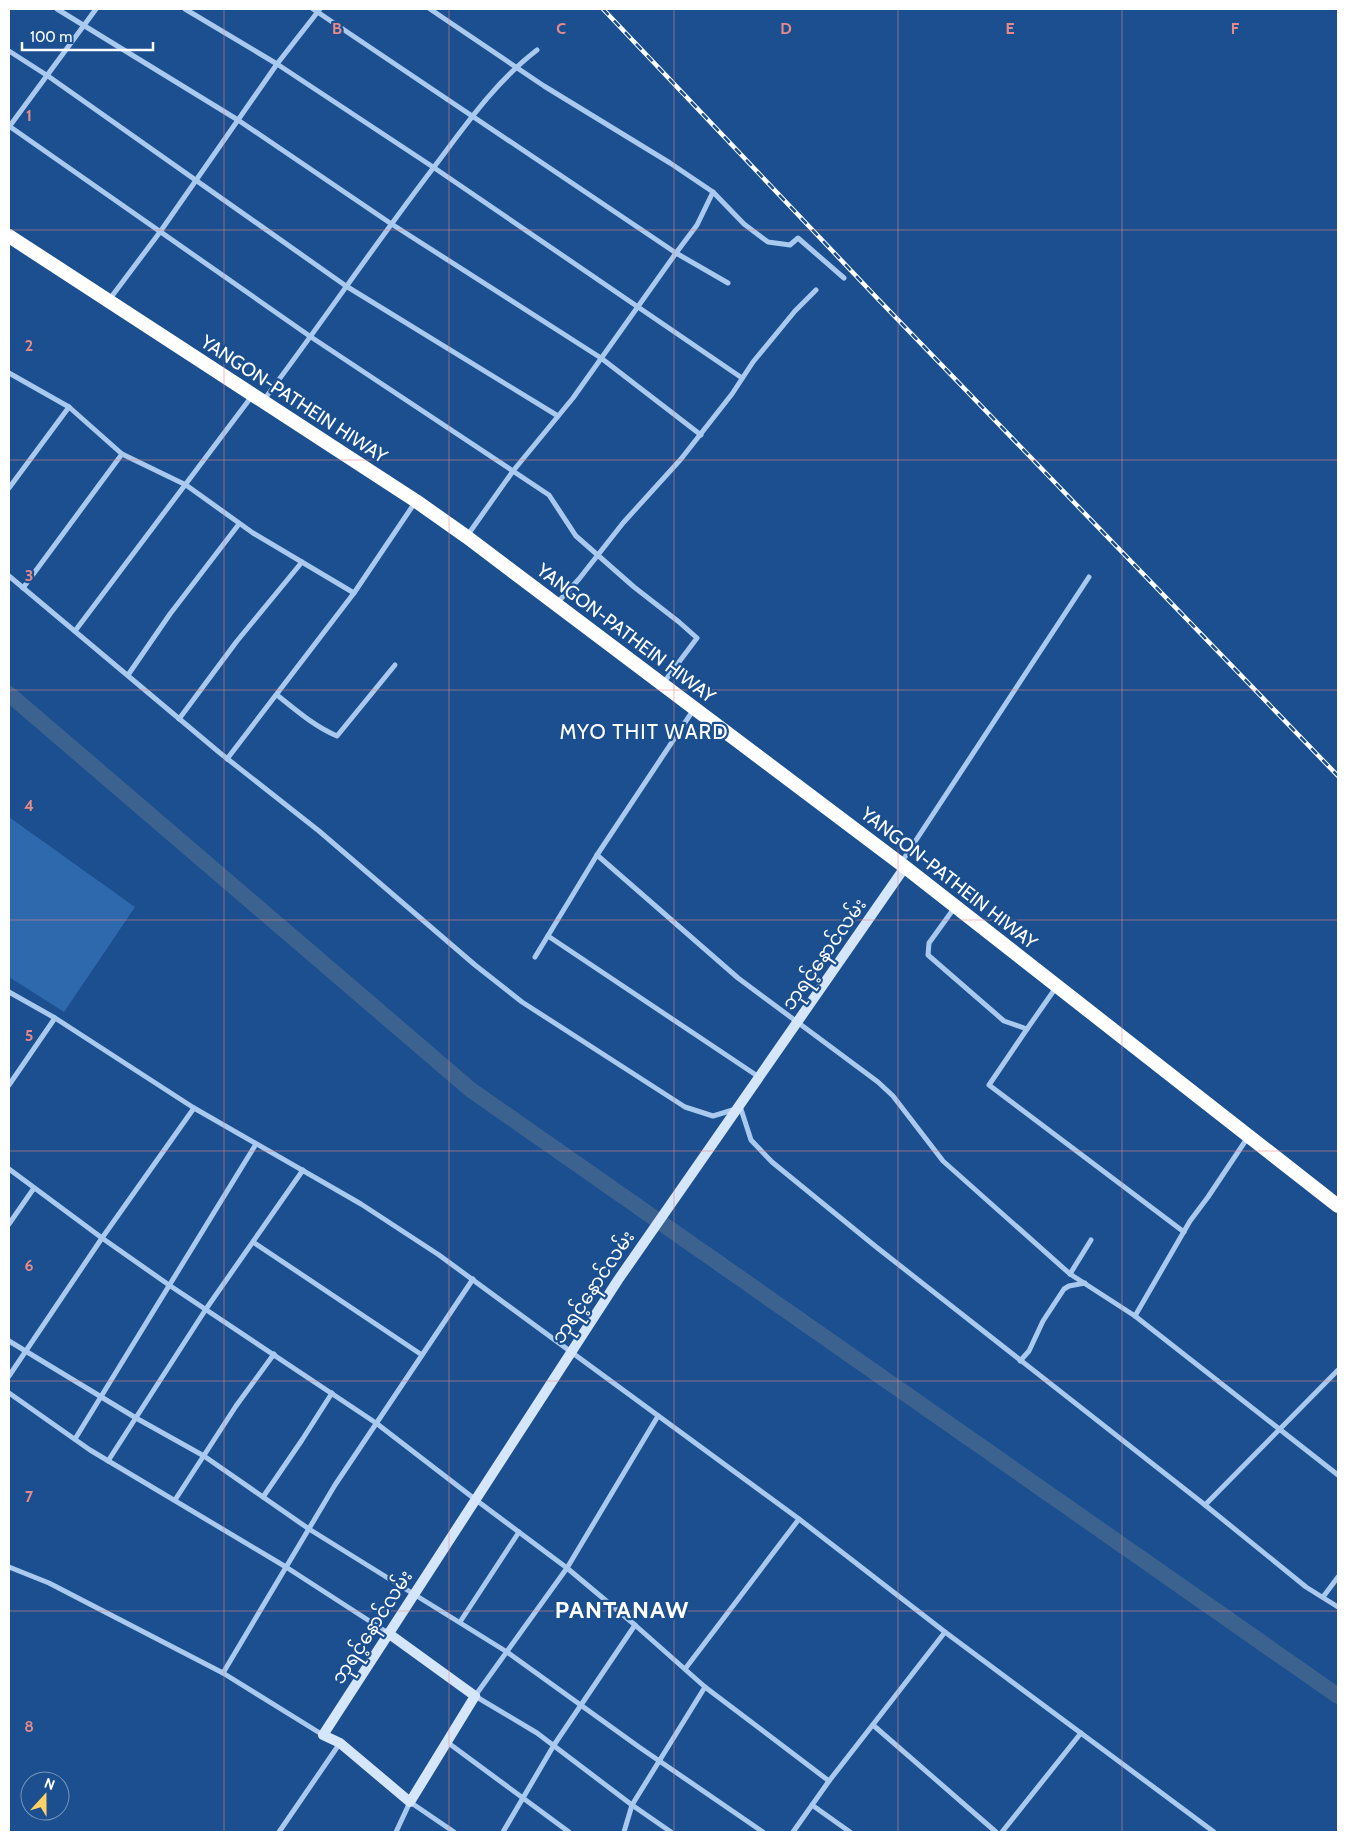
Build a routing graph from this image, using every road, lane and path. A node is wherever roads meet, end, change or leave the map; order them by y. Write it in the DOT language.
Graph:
graph roads {
  1 [pos="57,9"];
  2 [pos="96,9"];
  3 [pos="185,9"];
  4 [pos="430,9"];
  5 [pos="317,10"];
  6 [pos="83,26"];
  7 [pos="537,50"];
  8 [pos="9,51"];
  9 [pos="277,64"];
  10 [pos="516,66"];
  11 [pos="48,76"];
  12 [pos="472,117"];
  13 [pos="238,120"];
  14 [pos="9,127"];
  15 [pos="433,167"];
  16 [pos="197,179"];
  17 [pos="713,192"];
  18 [pos="390,223"];
  19 [pos="160,232"];
  20 [pos="9,236"];
  21 [pos="676,253"];
  22 [pos="844,278"];
  23 [pos="728,284"];
  24 [pos="346,286"];
  25 [pos="816,290"];
  26 [pos="109,300"];
  27 [pos="638,306"];
  28 [pos="311,337"];
  29 [pos="601,358"];
  30 [pos="9,373"];
  31 [pos="742,378"];
  32 [pos="258,398"];
  33 [pos="69,407"];
  34 [pos="558,416"];
  35 [pos="701,435"];
  36 [pos="122,454"];
  37 [pos="513,471"];
  38 [pos="186,485"];
  39 [pos="9,488"];
  40 [pos="416,501"];
  41 [pos="239,524"];
  42 [pos="467,537"];
  43 [pos="597,554"];
  44 [pos="302,562"];
  45 [pos="9,576"];
  46 [pos="1089,577"];
  47 [pos="23,588"];
  48 [pos="354,593"];
  49 [pos="556,603"];
  50 [pos="75,631"];
  51 [pos="395,665"];
  52 [pos="128,675"];
  53 [pos="663,684"];
  54 [pos="277,696"];
  55 [pos="694,708"];
  56 [pos="179,719"];
  57 [pos="227,759"];
  58 [pos="597,855"];
  59 [pos="903,866"];
  60 [pos="956,907"];
  61 [pos="548,936"];
  62 [pos="535,957"];
  63 [pos="1057,986"];
  64 [pos="9,992"];
  65 [pos="55,1018"];
  66 [pos="798,1022"];
  67 [pos="1027,1029"];
  68 [pos="760,1077"];
  69 [pos="9,1085"];
  70 [pos="194,1108"];
  71 [pos="737,1108"];
  72 [pos="1248,1136"];
  73 [pos="256,1144"];
  74 [pos="9,1169"];
  75 [pos="303,1170"];
  76 [pos="34,1188"];
  77 [pos="1338,1206"];
  78 [pos="9,1224"];
  79 [pos="1184,1232"];
  80 [pos="102,1238"];
  81 [pos="1091,1240"];
  82 [pos="253,1242"];
  83 [pos="1070,1274"];
  84 [pos="473,1279"];
  85 [pos="1085,1283"];
  86 [pos="169,1285"];
  87 [pos="206,1309"];
  88 [pos="1135,1316"];
  89 [pos="9,1341"];
  90 [pos="26,1351"];
  91 [pos="571,1352"];
  92 [pos="274,1354"];
  93 [pos="422,1355"];
  94 [pos="1020,1361"];
  95 [pos="1338,1370"];
  96 [pos="9,1376"];
  97 [pos="9,1392"];
  98 [pos="332,1393"];
  99 [pos="101,1397"];
  100 [pos="658,1416"];
  101 [pos="136,1418"];
  102 [pos="376,1423"];
  103 [pos="1280,1429"];
  104 [pos="75,1439"];
  105 [pos="204,1456"];
  106 [pos="108,1461"];
  107 [pos="1338,1475"];
  108 [pos="263,1497"];
  109 [pos="174,1500"];
  110 [pos="476,1500"];
  111 [pos="1205,1505"];
  112 [pos="798,1519"];
  113 [pos="309,1529"];
  114 [pos="519,1532"];
  115 [pos="9,1567"];
  116 [pos="286,1567"];
  117 [pos="567,1568"];
  118 [pos="1338,1577"];
  119 [pos="414,1594"];
  120 [pos="1323,1597"];
  121 [pos="1338,1607"];
  122 [pos="460,1622"];
  123 [pos="635,1625"];
  124 [pos="945,1632"];
  125 [pos="388,1633"];
  126 [pos="506,1652"];
  127 [pos="686,1669"];
  128 [pos="223,1673"];
  129 [pos="705,1687"];
  130 [pos="475,1696"];
  131 [pos="582,1706"];
  132 [pos="873,1724"];
  133 [pos="1081,1733"];
  134 [pos="323,1735"];
  135 [pos="447,1742"];
  136 [pos="340,1743"];
  137 [pos="554,1745"];
  138 [pos="660,1760"];
  139 [pos="829,1781"];
  140 [pos="524,1797"];
  141 [pos="410,1802"];
  142 [pos="812,1804"];
  143 [pos="632,1805"];
  144 [pos="279,1832"];
  145 [pos="396,1832"];
  146 [pos="454,1832"];
  147 [pos="503,1832"];
  148 [pos="569,1832"];
  149 [pos="624,1832"];
  150 [pos="670,1832"];
  151 [pos="763,1832"];
  152 [pos="793,1832"];
  153 [pos="850,1832"];
  154 [pos="996,1832"];
  155 [pos="1002,1832"];
  156 [pos="1214,1832"];
  1 -- 6 [label="street"];
  2 -- 6 [label="street"];
  3 -- 9 [label="street"];
  4 -- 10 [label="street"];
  5 -- 9 [label="street"];
  5 -- 12 [label="street"];
  6 -- 11 [label="street"];
  6 -- 13 [label="street"];
  7 -- 10 [label="street"];
  8 -- 11 [label="street"];
  9 -- 13 [label="street"];
  9 -- 15 [label="street"];
  10 -- 12 [label="street"];
  10 -- 17 [label="street"];
  11 -- 14 [label="street"];
  11 -- 16 [label="street"];
  12 -- 15 [label="street"];
  12 -- 21 [label="street"];
  13 -- 16 [label="street"];
  13 -- 18 [label="street"];
  14 -- 19 [label="street"];
  15 -- 18 [label="street"];
  15 -- 27 [label="street"];
  16 -- 19 [label="street"];
  16 -- 24 [label="street"];
  17 -- 21 [label="street"];
  17 -- 22 [label="street"];
  18 -- 24 [label="street"];
  18 -- 29 [label="street"];
  19 -- 26 [label="street"];
  19 -- 28 [label="street"];
  20 -- 26 [label="highway, YANGON-PATHEIN HIWAY"];
  21 -- 23 [label="street"];
  21 -- 27 [label="street"];
  24 -- 28 [label="street"];
  24 -- 34 [label="street"];
  25 -- 31 [label="street"];
  26 -- 32 [label="highway, YANGON-PATHEIN HIWAY"];
  27 -- 29 [label="street"];
  27 -- 31 [label="street"];
  28 -- 32 [label="street"];
  28 -- 37 [label="street"];
  29 -- 34 [label="street"];
  29 -- 35 [label="street"];
  30 -- 33 [label="street"];
  31 -- 35 [label="street"];
  32 -- 38 [label="street"];
  32 -- 40 [label="highway, YANGON-PATHEIN HIWAY"];
  33 -- 36 [label="street"];
  33 -- 39 [label="street"];
  34 -- 37 [label="street"];
  35 -- 43 [label="street"];
  36 -- 38 [label="street"];
  36 -- 47 [label="street"];
  37 -- 42 [label="street"];
  37 -- 43 [label="street"];
  38 -- 41 [label="street"];
  38 -- 50 [label="street"];
  40 -- 42 [label="highway, YANGON-PATHEIN HIWAY"];
  40 -- 48 [label="street"];
  41 -- 44 [label="street"];
  41 -- 52 [label="street"];
  42 -- 49 [label="highway, YANGON-PATHEIN HIWAY"];
  43 -- 49 [label="street"];
  43 -- 53 [label="street"];
  44 -- 48 [label="street"];
  44 -- 56 [label="street"];
  45 -- 47 [label="street"];
  46 -- 59 [label="street"];
  47 -- 50 [label="street"];
  48 -- 54 [label="street"];
  49 -- 53 [label="highway, YANGON-PATHEIN HIWAY"];
  50 -- 52 [label="street"];
  51 -- 54 [label="street"];
  52 -- 56 [label="street"];
  53 -- 55 [label="highway, YANGON-PATHEIN HIWAY"];
  54 -- 57 [label="street"];
  55 -- 58 [label="street"];
  55 -- 59 [label="highway, YANGON-PATHEIN HIWAY"];
  56 -- 57 [label="street"];
  57 -- 71 [label="street"];
  58 -- 61 [label="street"];
  58 -- 66 [label="street"];
  59 -- 60 [label="highway, YANGON-PATHEIN HIWAY"];
  59 -- 66 [label="street, ဘုရင့်နောင်လမ်း"];
  60 -- 63 [label="highway, YANGON-PATHEIN HIWAY"];
  60 -- 67 [label="street"];
  61 -- 62 [label="street"];
  61 -- 68 [label="street"];
  63 -- 67 [label="street"];
  63 -- 72 [label="highway, YANGON-PATHEIN HIWAY"];
  64 -- 65 [label="street"];
  65 -- 69 [label="street"];
  65 -- 70 [label="street"];
  66 -- 68 [label="street, ဘုရင့်နောင်လမ်း"];
  66 -- 83 [label="street"];
  67 -- 79 [label="street"];
  68 -- 71 [label="street, ဘုရင့်နောင်လမ်း"];
  70 -- 73 [label="street"];
  70 -- 80 [label="street"];
  71 -- 91 [label="street, ဘုရင့်နောင်လမ်း"];
  71 -- 94 [label="street"];
  72 -- 77 [label="highway, YANGON-PATHEIN HIWAY"];
  72 -- 79 [label="street"];
  73 -- 75 [label="street"];
  73 -- 86 [label="street"];
  74 -- 76 [label="street"];
  75 -- 82 [label="street"];
  75 -- 84 [label="street"];
  76 -- 78 [label="street"];
  76 -- 80 [label="street"];
  79 -- 88 [label="street"];
  80 -- 86 [label="street"];
  80 -- 90 [label="street"];
  81 -- 83 [label="street"];
  82 -- 87 [label="street"];
  82 -- 93 [label="street"];
  83 -- 85 [label="street"];
  84 -- 91 [label="street"];
  84 -- 93 [label="street"];
  85 -- 88 [label="street"];
  85 -- 94 [label="street"];
  86 -- 87 [label="street"];
  86 -- 99 [label="street"];
  87 -- 92 [label="street"];
  87 -- 101 [label="street"];
  88 -- 103 [label="street"];
  89 -- 90 [label="street"];
  90 -- 96 [label="street"];
  90 -- 99 [label="street"];
  91 -- 100 [label="street"];
  91 -- 110 [label="street, ဘုရင့်နောင်လမ်း"];
  92 -- 98 [label="street"];
  92 -- 105 [label="street"];
  93 -- 102 [label="street"];
  94 -- 111 [label="street"];
  95 -- 103 [label="street"];
  97 -- 104 [label="street"];
  98 -- 102 [label="street"];
  98 -- 108 [label="street"];
  99 -- 101 [label="street"];
  99 -- 104 [label="street"];
  100 -- 112 [label="street"];
  100 -- 117 [label="street"];
  101 -- 105 [label="street"];
  101 -- 106 [label="street"];
  102 -- 110 [label="street"];
  102 -- 113 [label="street"];
  103 -- 107 [label="street"];
  103 -- 111 [label="street"];
  104 -- 106 [label="street"];
  105 -- 108 [label="street"];
  105 -- 109 [label="street"];
  106 -- 109 [label="street"];
  108 -- 113 [label="street"];
  109 -- 116 [label="street"];
  110 -- 114 [label="street"];
  110 -- 119 [label="street, ဘုရင့်နောင်လမ်း"];
  111 -- 120 [label="street"];
  112 -- 124 [label="street"];
  112 -- 127 [label="street"];
  113 -- 116 [label="street"];
  113 -- 119 [label="street"];
  114 -- 117 [label="street"];
  114 -- 122 [label="street"];
  115 -- 128 [label="street"];
  116 -- 125 [label="street"];
  116 -- 128 [label="street"];
  117 -- 123 [label="street"];
  117 -- 126 [label="street"];
  118 -- 120 [label="street"];
  119 -- 122 [label="street"];
  119 -- 125 [label="street, ဘုရင့်နောင်လမ်း"];
  120 -- 121 [label="street"];
  122 -- 126 [label="street"];
  123 -- 127 [label="street"];
  123 -- 131 [label="street"];
  124 -- 132 [label="street"];
  124 -- 133 [label="street"];
  125 -- 130 [label="street"];
  125 -- 134 [label="street, ဘုရင့်နောင်လမ်း"];
  126 -- 130 [label="street"];
  126 -- 131 [label="street"];
  127 -- 129 [label="street"];
  128 -- 134 [label="street"];
  129 -- 138 [label="street"];
  129 -- 139 [label="street"];
  130 -- 135 [label="street"];
  130 -- 137 [label="street"];
  131 -- 137 [label="street"];
  131 -- 138 [label="street"];
  132 -- 139 [label="street"];
  132 -- 154 [label="street"];
  133 -- 155 [label="street"];
  133 -- 156 [label="street"];
  134 -- 136 [label="street"];
  135 -- 140 [label="street"];
  135 -- 141 [label="street"];
  136 -- 141 [label="street"];
  136 -- 144 [label="street"];
  137 -- 140 [label="street"];
  137 -- 143 [label="street"];
  138 -- 143 [label="street"];
  138 -- 151 [label="street"];
  139 -- 142 [label="street"];
  140 -- 147 [label="street"];
  140 -- 148 [label="street"];
  141 -- 145 [label="street"];
  141 -- 146 [label="street"];
  142 -- 152 [label="street"];
  142 -- 153 [label="street"];
  143 -- 149 [label="street"];
  143 -- 150 [label="street"];
}
